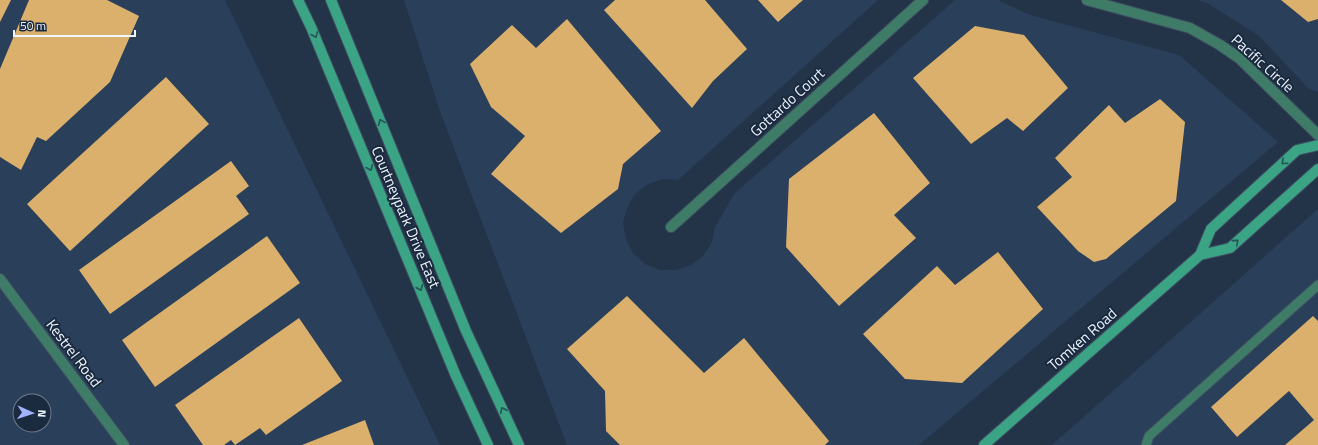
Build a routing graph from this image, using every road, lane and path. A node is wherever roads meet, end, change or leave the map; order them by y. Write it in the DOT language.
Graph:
graph roads {
  1 [pos="298,0"];
  2 [pos="331,0"];
  3 [pos="923,0"];
  4 [pos="1087,0"];
  5 [pos="1318,135"];
  6 [pos="1318,145"];
  7 [pos="1318,169"];
  8 [pos="671,227"];
  9 [pos="1200,255"];
  10 [pos="0,279"];
  11 [pos="1318,285"];
  12 [pos="124,445"];
  13 [pos="488,445"];
  14 [pos="519,445"];
  15 [pos="984,445"];
  16 [pos="1146,445"];
  1 -- 13 [label="main road, Courtneypark Drive East, one-way"];
  14 -- 2 [label="main road, Courtneypark Drive East, one-way"];
  3 -- 8 [label="street, Gottardo Court"];
  4 -- 5 [label="street, Pacific Circle"];
  6 -- 9 [label="main road, Tomken Road, one-way"];
  9 -- 7 [label="main road, Tomken Road, one-way"];
  9 -- 15 [label="main road, Tomken Road"];
  10 -- 12 [label="street, Kestrel Road"];
  11 -- 16 [label="lane"];
}
